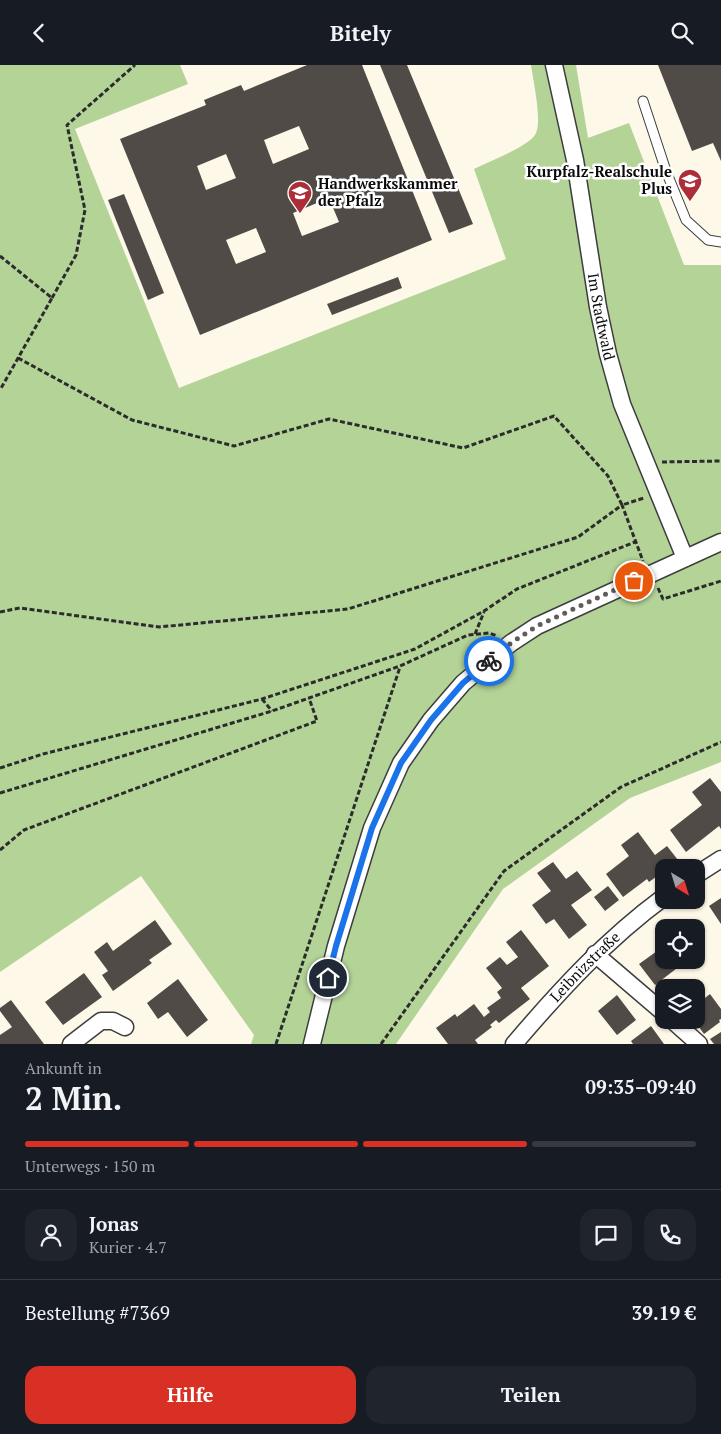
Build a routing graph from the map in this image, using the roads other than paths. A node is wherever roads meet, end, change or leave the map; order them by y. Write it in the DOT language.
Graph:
graph roads {
  1 [pos="554,65"];
  2 [pos="644,101"];
  3 [pos="721,243"];
  4 [pos="721,542"];
  5 [pos="685,557"];
  6 [pos="721,859"];
  7 [pos="705,869"];
  8 [pos="655,904"];
  9 [pos="595,954"];
  10 [pos="655,1005"];
  11 [pos="125,1027"];
  12 [pos="682,1029"];
  13 [pos="71,1044"];
  14 [pos="312,1044"];
  15 [pos="514,1044"];
  16 [pos="699,1044"];
  1 -- 5 [label="street, Im Stadtwald"];
  2 -- 3 [label="lane"];
  4 -- 5 [label="street"];
  5 -- 14 [label="street"];
  6 -- 7 [label="street"];
  8 -- 9 [label="street, Leibnizstraße"];
  9 -- 10 [label="street"];
  9 -- 15 [label="street, Leibnizstraße"];
  11 -- 13 [label="street"];
  12 -- 16 [label="street"];
}
